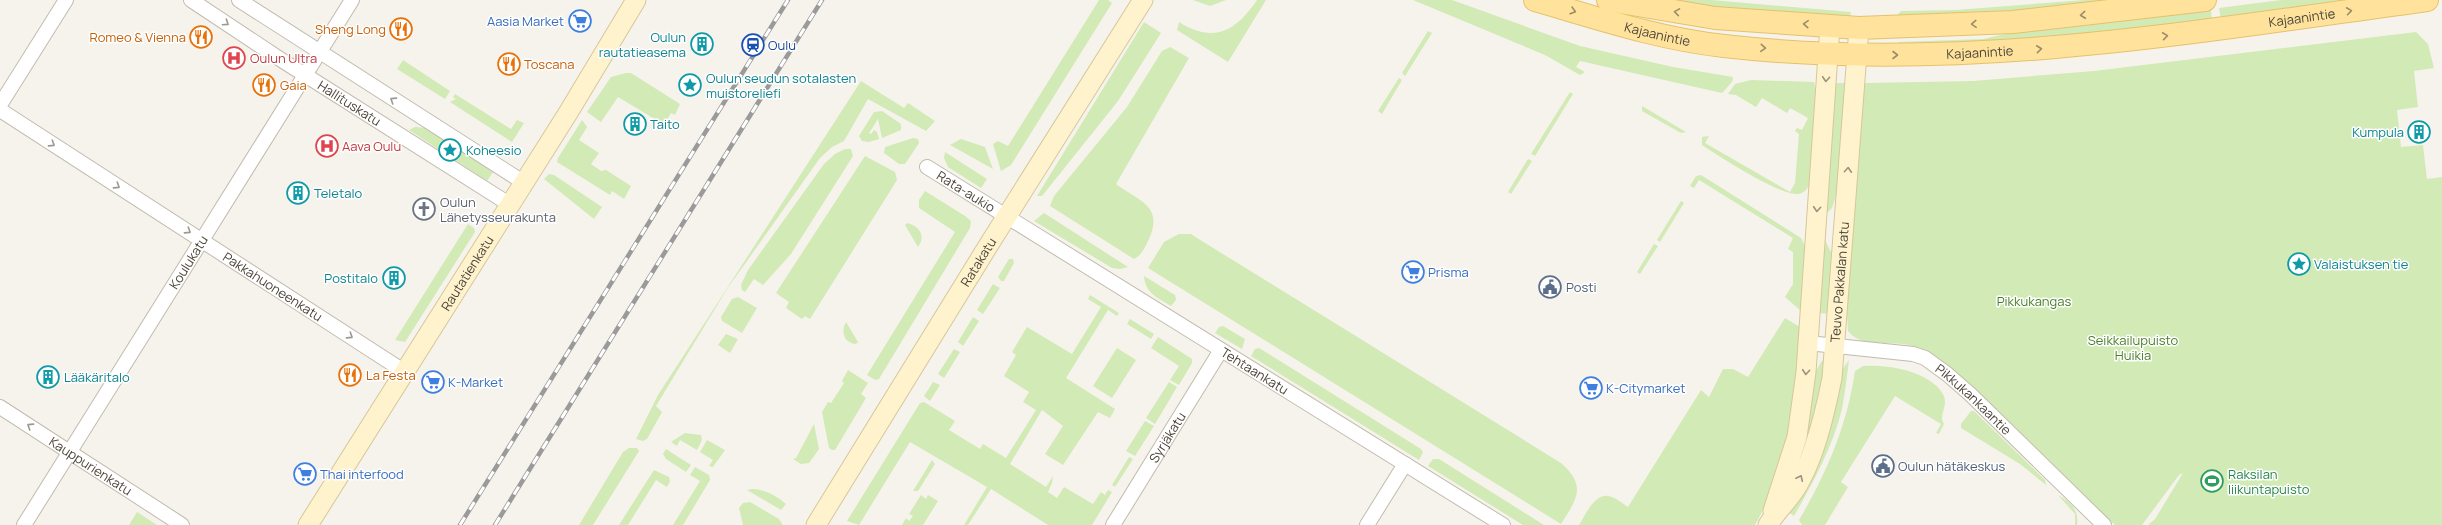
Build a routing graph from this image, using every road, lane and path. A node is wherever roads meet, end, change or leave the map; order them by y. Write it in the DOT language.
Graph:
graph roads {
  1 [pos="66,0"];
  2 [pos="191,0"];
  3 [pos="239,0"];
  4 [pos="352,0"];
  5 [pos="636,0"];
  6 [pos="1143,0"];
  7 [pos="1535,0"];
  8 [pos="1608,0"];
  9 [pos="2204,0"];
  10 [pos="2427,0"];
  11 [pos="1830,26"];
  12 [pos="1859,28"];
  13 [pos="319,52"];
  14 [pos="1828,53"];
  15 [pos="1856,54"];
  16 [pos="305,74"];
  17 [pos="0,105"];
  18 [pos="0,110"];
  19 [pos="927,167"];
  20 [pos="523,182"];
  21 [pos="509,204"];
  22 [pos="1006,217"];
  23 [pos="202,241"];
  24 [pos="1808,343"];
  25 [pos="1836,347"];
  26 [pos="1222,350"];
  27 [pos="405,372"];
  28 [pos="0,407"];
  29 [pos="69,451"];
  30 [pos="1405,464"];
  31 [pos="1769,523"];
  32 [pos="24,525"];
  33 [pos="182,525"];
  34 [pos="308,525"];
  35 [pos="816,525"];
  36 [pos="1113,525"];
  37 [pos="1368,525"];
  38 [pos="1504,525"];
  39 [pos="2104,525"];
  1 -- 17 [label="street"];
  2 -- 16 [label="street, Hallituskatu, one-way"];
  3 -- 13 [label="street, Hallituskatu"];
  4 -- 13 [label="street, Koulukatu"];
  5 -- 20 [label="street, Rautatienkatu"];
  6 -- 22 [label="street, Ratakatu"];
  7 -- 14 [label="main road, Kajaanintie, one-way"];
  11 -- 8 [label="main road, Kajaanintie, one-way"];
  9 -- 12 [label="main road, Kajaanintie, one-way"];
  15 -- 10 [label="main road, Kajaanintie, one-way"];
  11 -- 12 [label="main road, Kajaanintie"];
  11 -- 14 [label="street, Teuvo Pakkalan katu"];
  12 -- 15 [label="street, Teuvo Pakkalan katu"];
  13 -- 16 [label="street, Koulukatu"];
  20 -- 13 [label="street, Hallituskatu, one-way"];
  14 -- 15 [label="main road, Kajaanintie"];
  14 -- 24 [label="street, Teuvo Pakkalan katu, one-way"];
  25 -- 15 [label="street, Teuvo Pakkalan katu, one-way"];
  16 -- 21 [label="street, Hallituskatu"];
  16 -- 23 [label="street, Koulukatu"];
  18 -- 23 [label="street, Pakkahuoneenkatu, one-way"];
  19 -- 22 [label="street, Rata-aukio"];
  20 -- 21 [label="street, Rautatienkatu"];
  21 -- 27 [label="street, Rautatienkatu"];
  22 -- 26 [label="street, Tehtaankatu"];
  22 -- 35 [label="street, Ratakatu"];
  23 -- 27 [label="street, Pakkahuoneenkatu, one-way"];
  23 -- 29 [label="street, Koulukatu"];
  24 -- 25 [label="street, Pikkukankaantie"];
  24 -- 31 [label="street, Teuvo Pakkalan katu, one-way"];
  31 -- 25 [label="street, Teuvo Pakkalan katu, one-way"];
  25 -- 39 [label="street, Pikkukankaantie"];
  26 -- 30 [label="street, Tehtaankatu"];
  26 -- 36 [label="street, Syrjäkatu"];
  27 -- 34 [label="street, Rautatienkatu"];
  29 -- 28 [label="street, Kauppurienkatu, one-way"];
  29 -- 32 [label="street, Koulukatu"];
  29 -- 33 [label="street, Kauppurienkatu"];
  30 -- 37 [label="street"];
  30 -- 38 [label="street, Tehtaankatu"];
}
